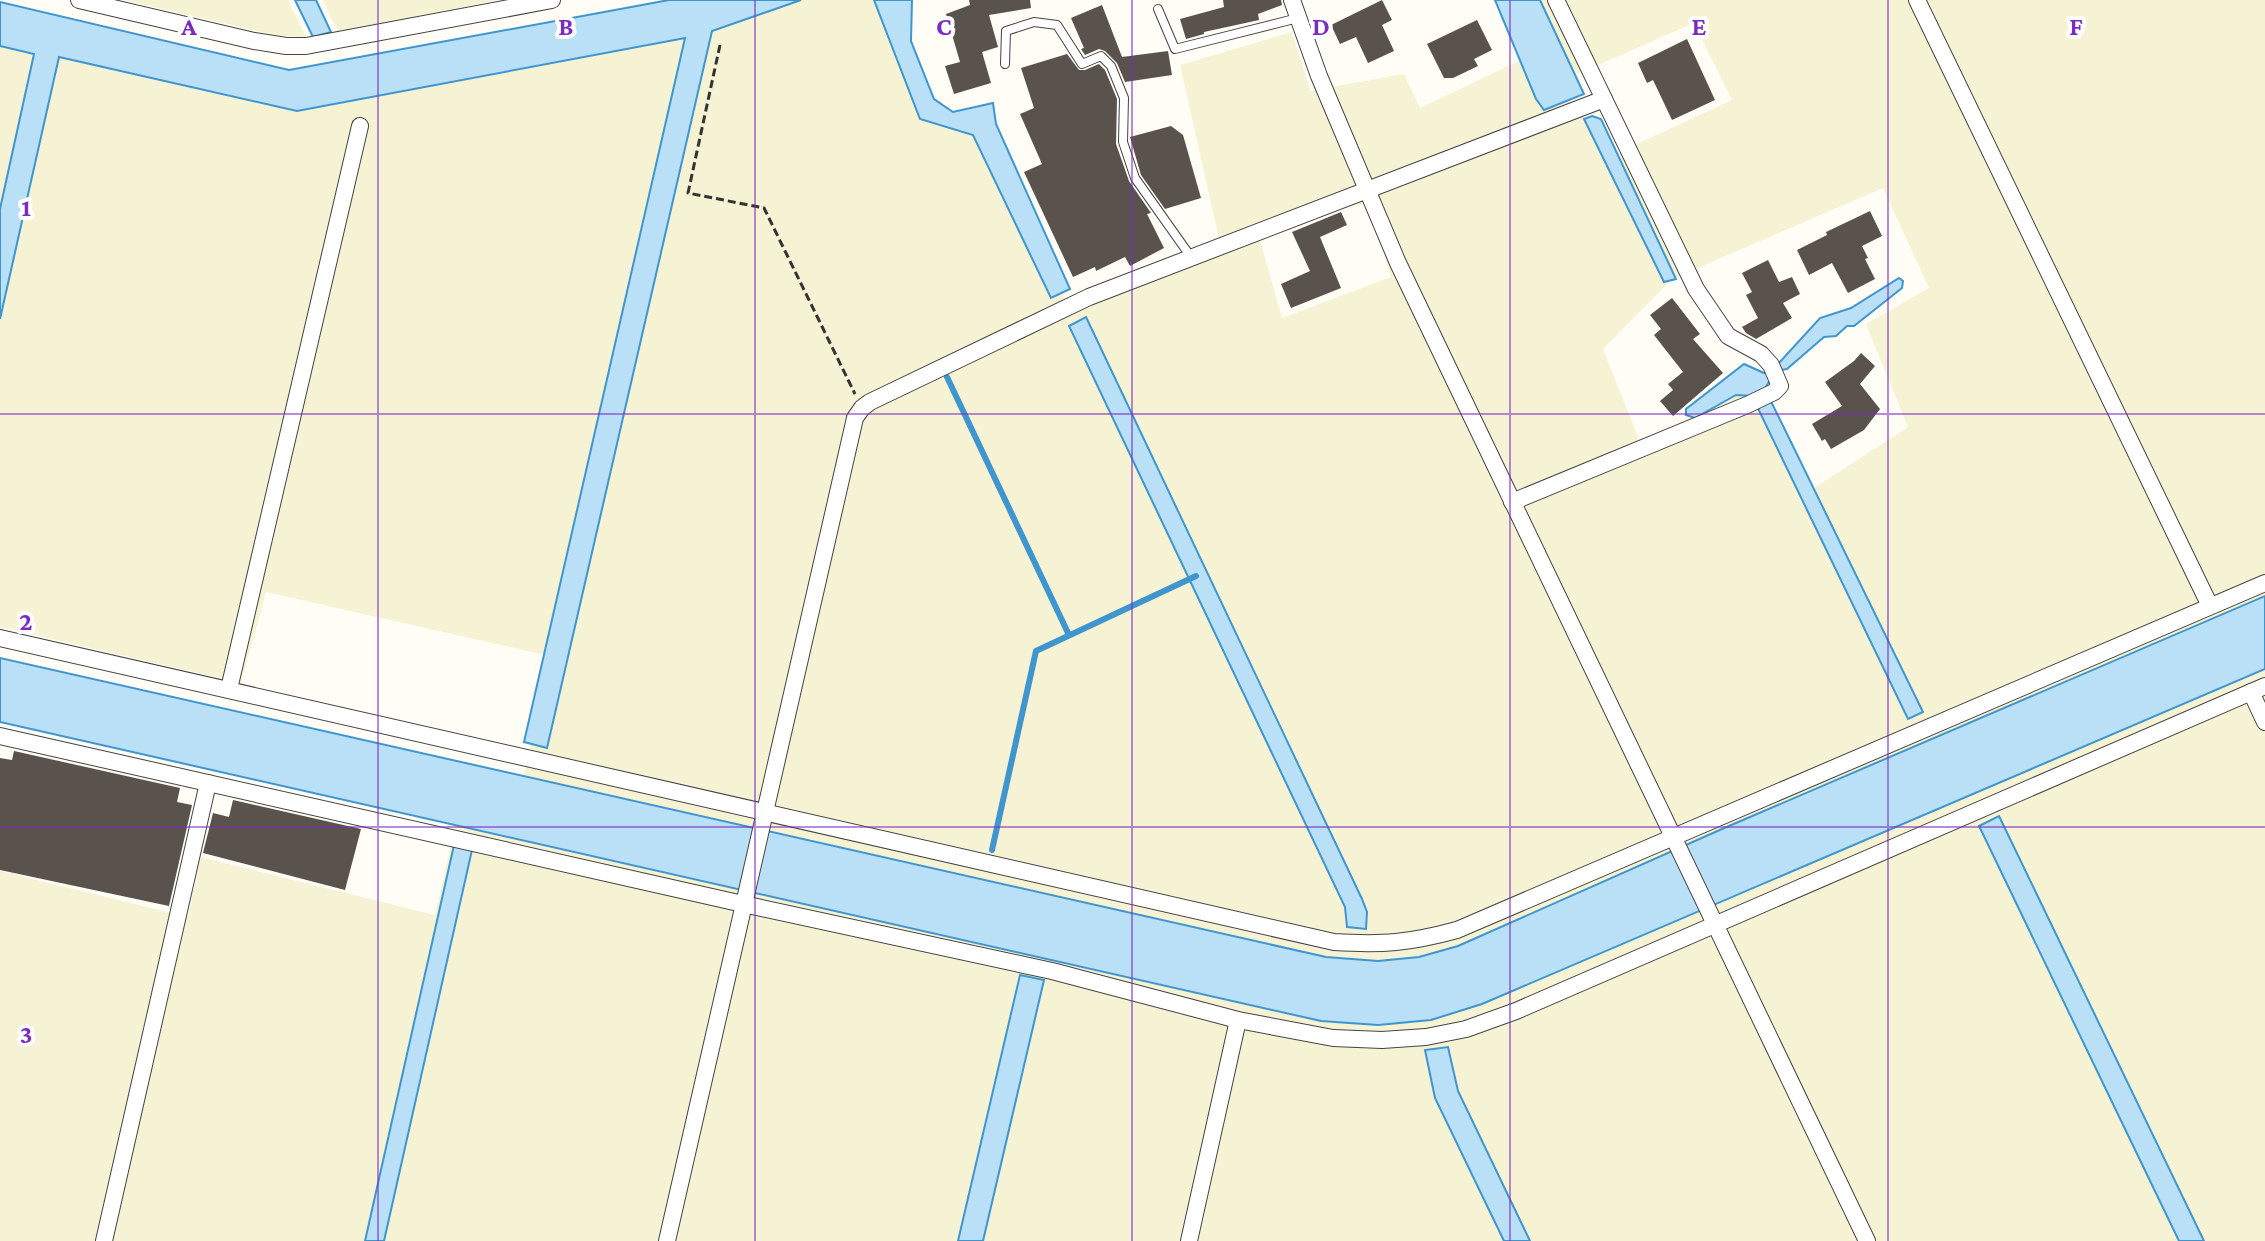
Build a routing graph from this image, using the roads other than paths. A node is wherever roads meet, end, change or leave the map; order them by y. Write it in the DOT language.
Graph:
graph roads {
  1 [pos="79,0"];
  2 [pos="552,0"];
  3 [pos="1292,0"];
  4 [pos="1556,0"];
  5 [pos="1917,0"];
  6 [pos="1158,9"];
  7 [pos="1298,18"];
  8 [pos="1005,64"];
  9 [pos="1604,99"];
  10 [pos="360,126"];
  11 [pos="1368,190"];
  12 [pos="1191,257"];
  13 [pos="1512,502"];
  14 [pos="2265,583"];
  15 [pos="2210,606"];
  16 [pos="0,638"];
  17 [pos="229,689"];
  18 [pos="2258,689"];
  19 [pos="2265,722"];
  20 [pos="0,736"];
  21 [pos="208,783"];
  22 [pos="763,816"];
  23 [pos="1674,841"];
  24 [pos="744,900"];
  25 [pos="1711,917"];
  26 [pos="1238,1020"];
  27 [pos="104,1241"];
  28 [pos="667,1241"];
  29 [pos="1189,1241"];
  30 [pos="1867,1241"];
  1 -- 2 [label="street"];
  3 -- 7 [label="street"];
  4 -- 9 [label="street"];
  5 -- 15 [label="street"];
  6 -- 7 [label="lane"];
  7 -- 11 [label="street"];
  8 -- 12 [label="lane"];
  9 -- 11 [label="street"];
  9 -- 13 [label="street"];
  10 -- 17 [label="street"];
  11 -- 12 [label="street"];
  11 -- 13 [label="street"];
  12 -- 22 [label="street"];
  13 -- 23 [label="street"];
  14 -- 15 [label="street"];
  15 -- 23 [label="street"];
  16 -- 17 [label="street"];
  17 -- 22 [label="street"];
  18 -- 19 [label="street"];
  18 -- 25 [label="street"];
  20 -- 21 [label="street"];
  21 -- 24 [label="street"];
  21 -- 27 [label="street"];
  22 -- 23 [label="street"];
  22 -- 24 [label="street"];
  23 -- 25 [label="street"];
  24 -- 26 [label="street"];
  24 -- 28 [label="street"];
  25 -- 26 [label="street"];
  25 -- 30 [label="street"];
  26 -- 29 [label="street"];
}
